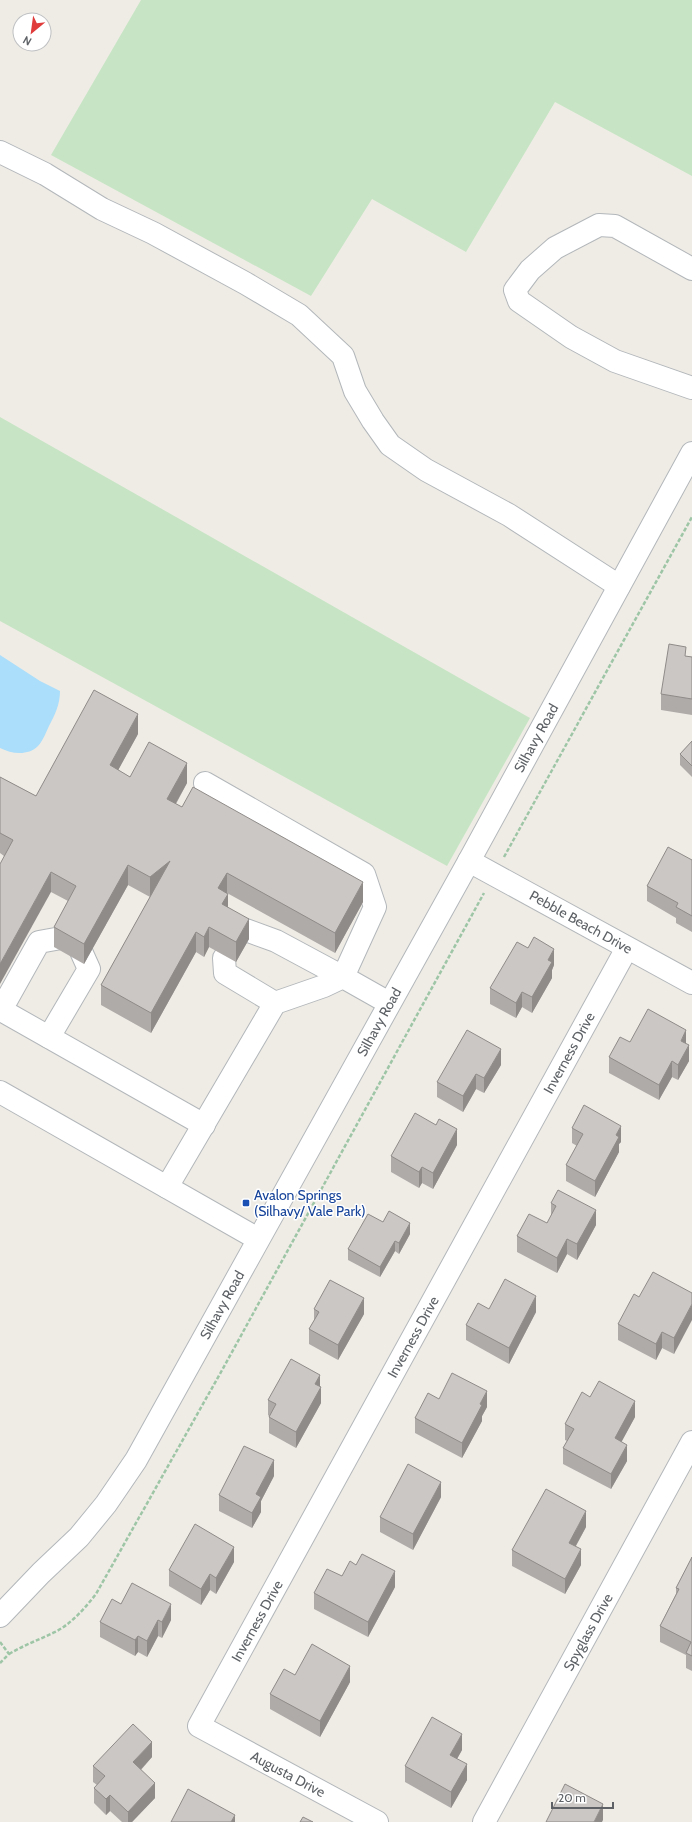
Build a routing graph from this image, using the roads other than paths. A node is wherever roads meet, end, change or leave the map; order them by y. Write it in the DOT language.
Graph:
graph roads {
  1 [pos="0,152"];
  2 [pos="692,269"];
  3 [pos="692,388"];
  4 [pos="692,453"];
  5 [pos="684,486"];
  6 [pos="619,586"];
  7 [pos="205,783"];
  8 [pos="470,860"];
  9 [pos="238,934"];
  10 [pos="61,938"];
  11 [pos="627,948"];
  12 [pos="80,950"];
  13 [pos="224,958"];
  14 [pos="343,977"];
  15 [pos="692,983"];
  16 [pos="275,1003"];
  17 [pos="390,1003"];
  18 [pos="49,1037"];
  19 [pos="0,1092"];
  20 [pos="204,1125"];
  21 [pos="166,1187"];
  22 [pos="258,1239"];
  23 [pos="692,1442"];
  24 [pos="41,1573"];
  25 [pos="0,1596"];
  26 [pos="0,1616"];
  27 [pos="199,1726"];
  28 [pos="377,1822"];
  29 [pos="484,1822"];
  1 -- 6 [label="street"];
  2 -- 3 [label="street"];
  4 -- 5 [label="street, Silhavy Road"];
  5 -- 6 [label="street, Silhavy Road"];
  6 -- 8 [label="street, Silhavy Road"];
  7 -- 14 [label="street"];
  8 -- 11 [label="street, Pebble Beach Drive"];
  8 -- 17 [label="street, Silhavy Road"];
  9 -- 14 [label="street"];
  10 -- 18 [label="street"];
  11 -- 15 [label="street, Pebble Beach Drive"];
  11 -- 27 [label="street, Inverness Drive"];
  12 -- 18 [label="street"];
  13 -- 16 [label="street"];
  14 -- 16 [label="street"];
  14 -- 17 [label="street"];
  16 -- 20 [label="street"];
  17 -- 22 [label="street, Silhavy Road"];
  18 -- 20 [label="street"];
  19 -- 21 [label="street"];
  20 -- 21 [label="street"];
  21 -- 22 [label="street"];
  22 -- 24 [label="street, Silhavy Road"];
  23 -- 29 [label="street, Spyglass Drive"];
  24 -- 25 [label="street, Silhavy Road"];
  24 -- 26 [label="street, Silhavy Road"];
  27 -- 28 [label="street, Augusta Drive"];
}
